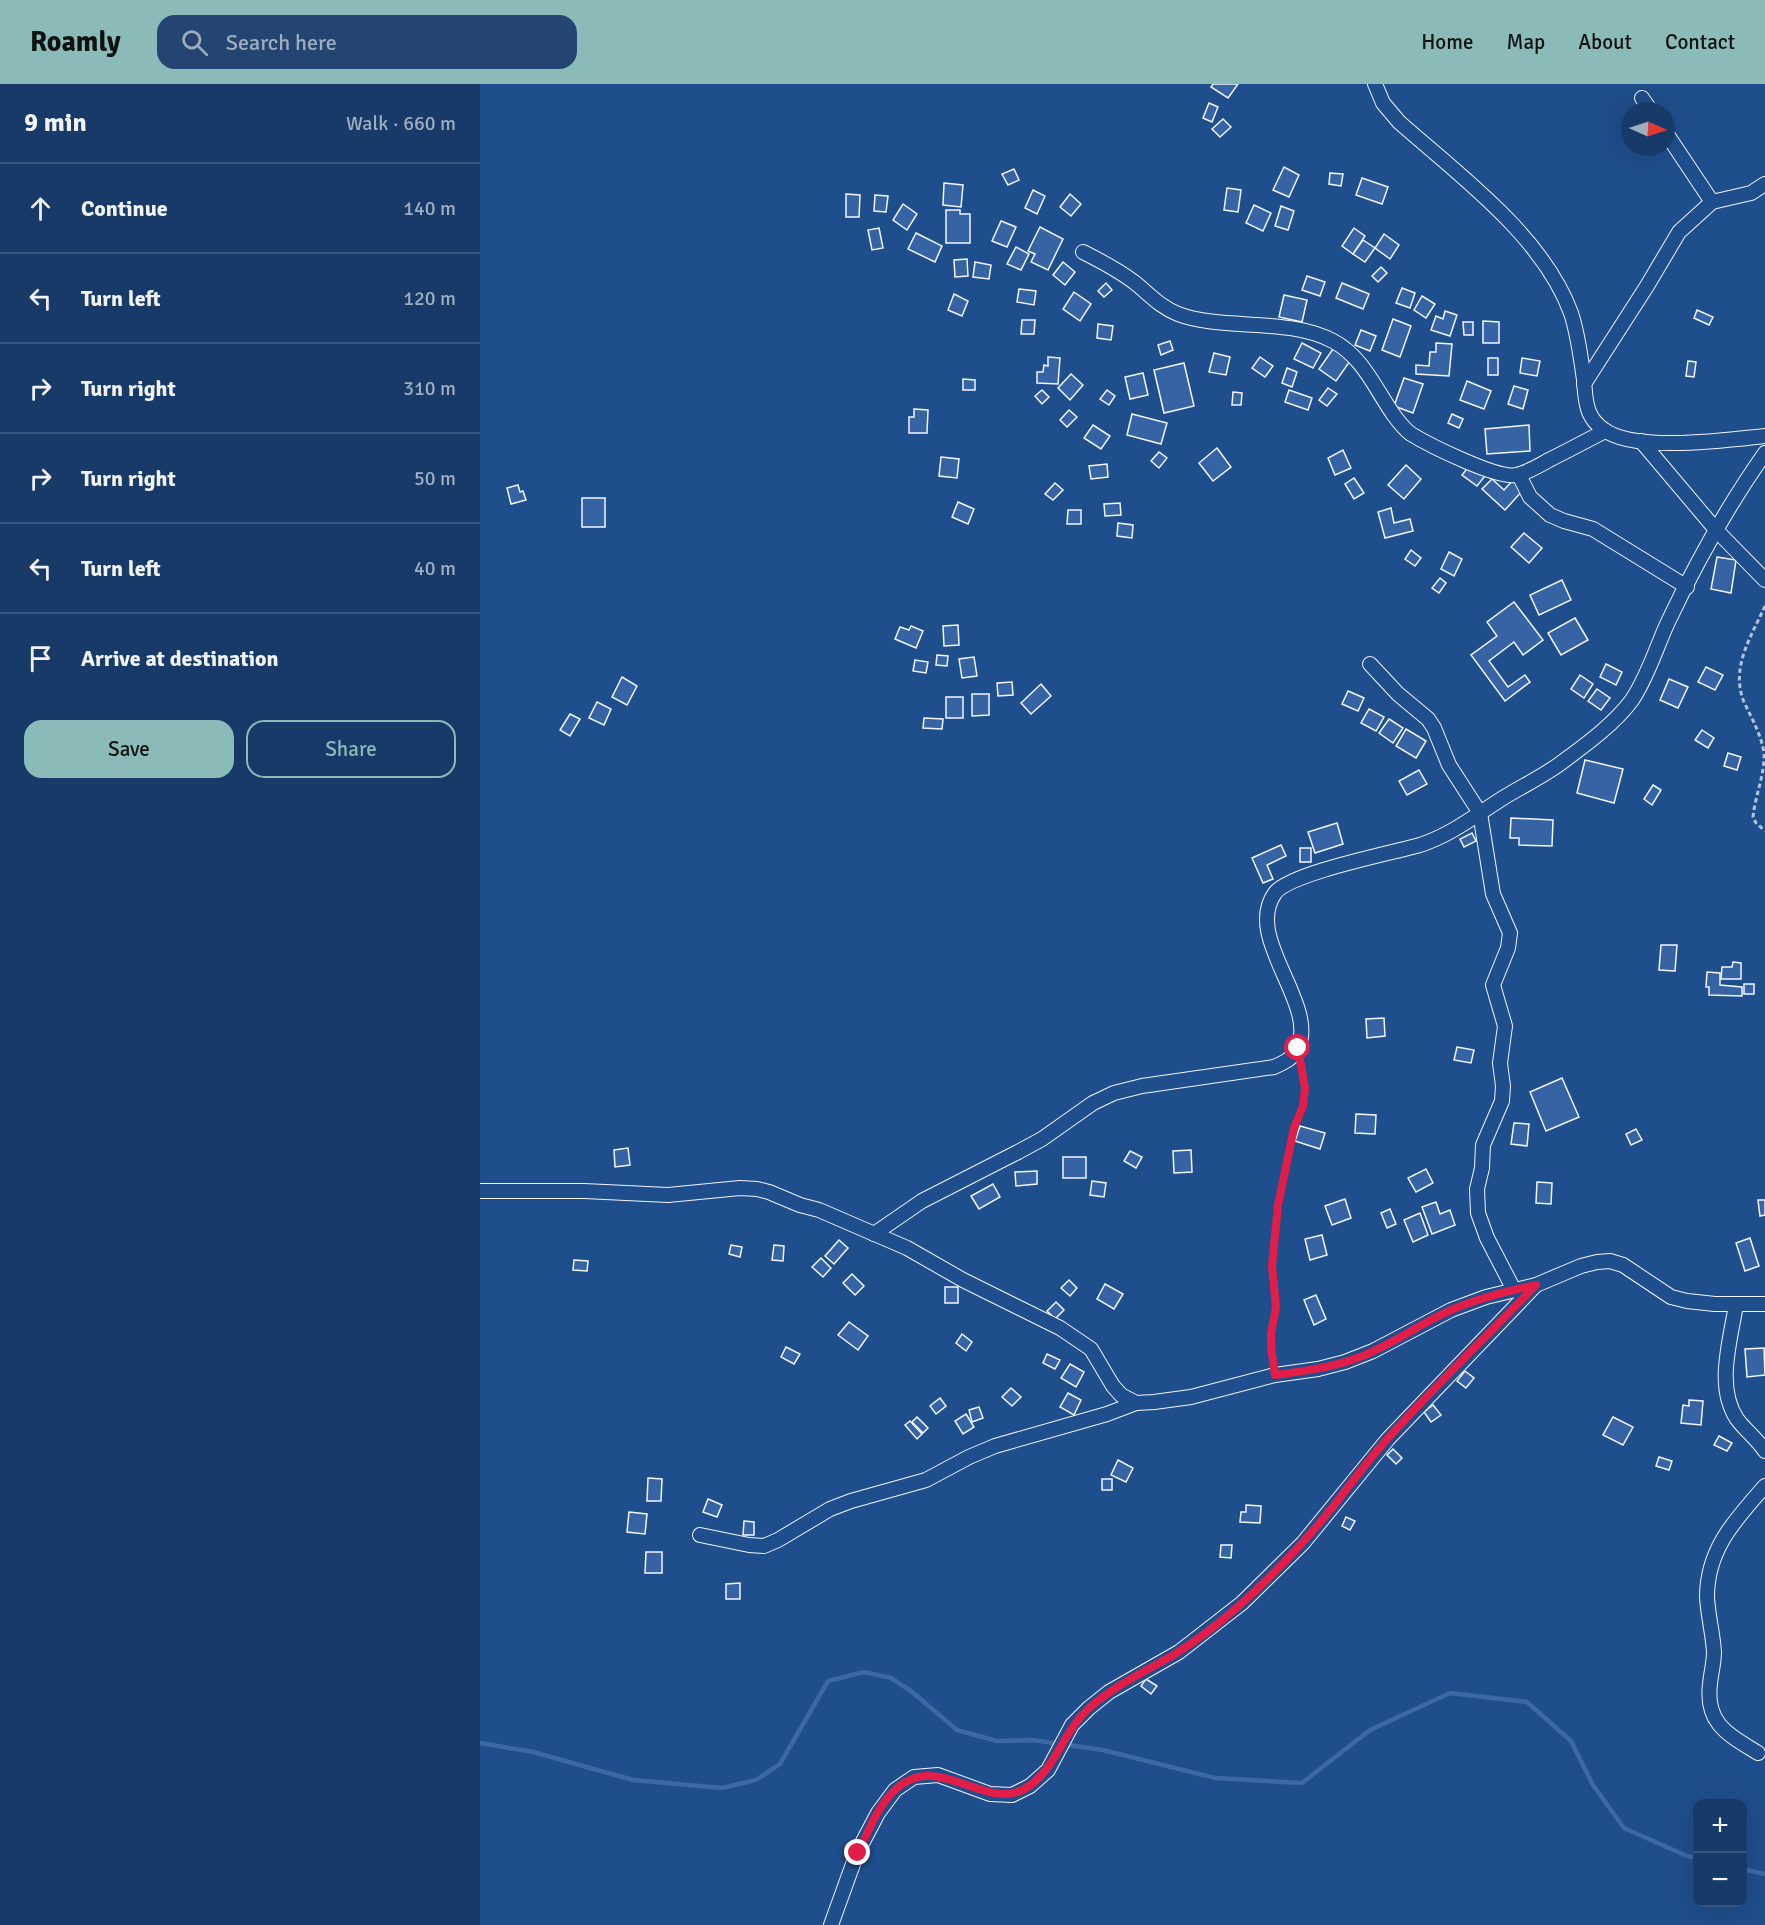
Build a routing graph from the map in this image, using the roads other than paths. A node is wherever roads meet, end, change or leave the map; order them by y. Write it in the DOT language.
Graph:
graph roads {
  1 [pos="1375,84"];
  2 [pos="1642,98"];
  3 [pos="1645,102"];
  4 [pos="1675,147"];
  5 [pos="1765,184"];
  6 [pos="1712,202"];
  7 [pos="1083,252"];
  8 [pos="1584,384"];
  9 [pos="1605,431"];
  10 [pos="1765,436"];
  11 [pos="1641,441"];
  12 [pos="1765,453"];
  13 [pos="1519,475"];
  14 [pos="1717,531"];
  15 [pos="1765,580"];
  16 [pos="1687,587"];
  17 [pos="1370,664"];
  18 [pos="1479,813"];
  19 [pos="480,1191"];
  20 [pos="874,1233"];
  21 [pos="1536,1285"];
  22 [pos="1514,1290"];
  23 [pos="1736,1304"];
  24 [pos="1765,1304"];
  25 [pos="1136,1403"];
  26 [pos="1765,1451"];
  27 [pos="1765,1486"];
  28 [pos="700,1535"];
  29 [pos="1758,1753"];
  30 [pos="831,1925"];
  1 -- 8 [label="street"];
  2 -- 3 [label="street"];
  4 -- 6 [label="street"];
  5 -- 6 [label="street"];
  6 -- 8 [label="street"];
  7 -- 13 [label="street"];
  8 -- 9 [label="street"];
  9 -- 11 [label="street"];
  9 -- 13 [label="street"];
  10 -- 11 [label="street"];
  11 -- 14 [label="street"];
  12 -- 14 [label="street"];
  13 -- 16 [label="street"];
  14 -- 15 [label="street"];
  14 -- 16 [label="street"];
  16 -- 18 [label="street"];
  17 -- 18 [label="street"];
  18 -- 20 [label="street"];
  18 -- 22 [label="street"];
  19 -- 20 [label="street"];
  20 -- 25 [label="street"];
  21 -- 22 [label="street"];
  21 -- 23 [label="street"];
  21 -- 30 [label="street"];
  22 -- 25 [label="street"];
  23 -- 24 [label="street"];
  23 -- 26 [label="street"];
  25 -- 28 [label="street"];
  27 -- 29 [label="street"];
}
